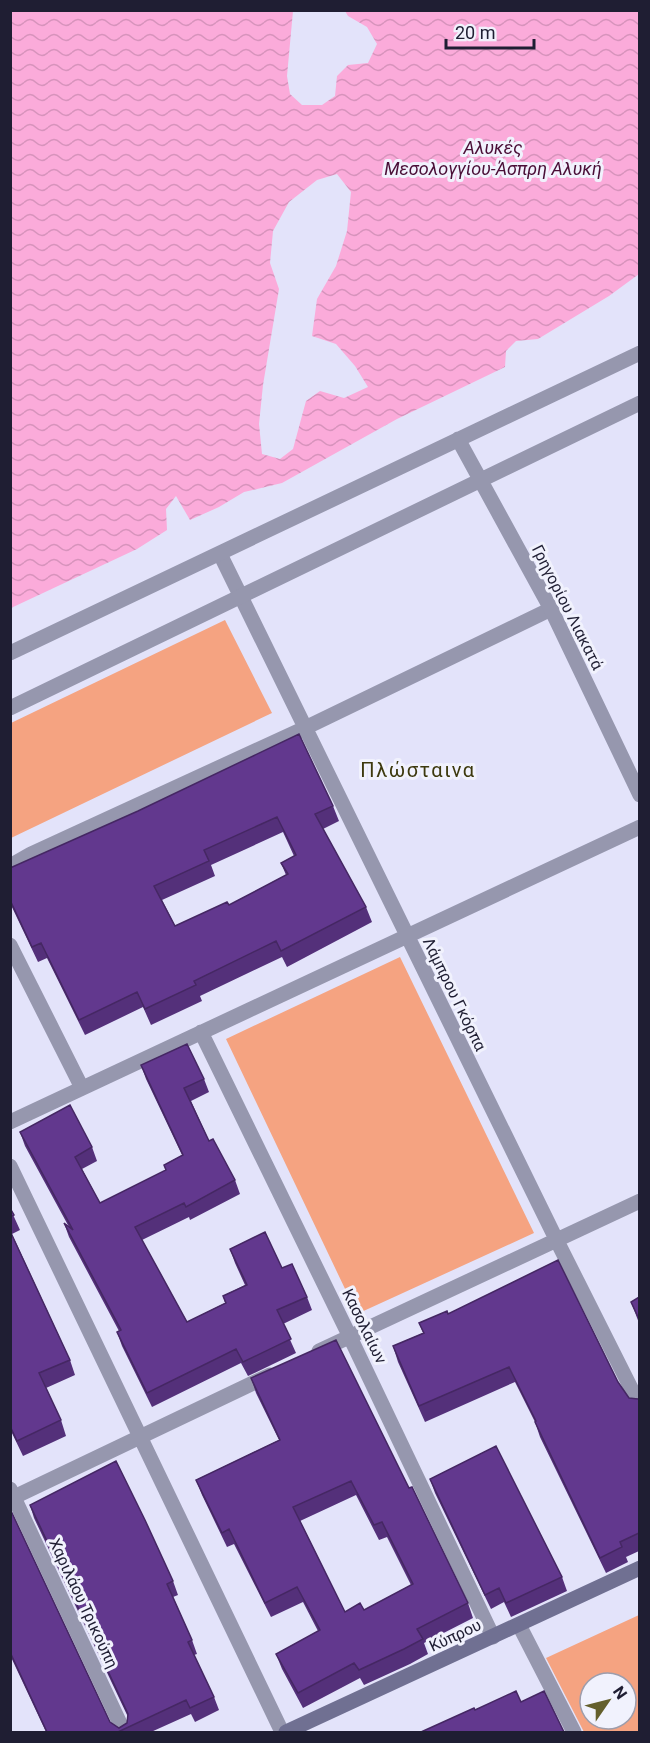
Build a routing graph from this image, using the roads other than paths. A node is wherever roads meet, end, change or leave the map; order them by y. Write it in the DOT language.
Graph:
graph roads {
  1 [pos="639,353"];
  2 [pos="639,403"];
  3 [pos="458,439"];
  4 [pos="481,479"];
  5 [pos="220,554"];
  6 [pos="240,596"];
  7 [pos="551,609"];
  8 [pos="10,653"];
  9 [pos="10,708"];
  10 [pos="305,728"];
  11 [pos="639,795"];
  12 [pos="639,827"];
  13 [pos="10,866"];
  14 [pos="407,937"];
  15 [pos="10,945"];
  16 [pos="201,1032"];
  17 [pos="82,1088"];
  18 [pos="10,1122"];
  19 [pos="10,1166"];
  20 [pos="639,1201"];
  21 [pos="557,1241"];
  22 [pos="350,1337"];
  23 [pos="308,1357"];
  24 [pos="287,1367"];
  25 [pos="639,1406"];
  26 [pos="140,1436"];
  27 [pos="12,1495"];
  28 [pos="639,1568"];
  29 [pos="519,1625"];
  30 [pos="493,1637"];
  31 [pos="124,1732"];
  32 [pos="284,1732"];
  33 [pos="574,1732"];
  1 -- 3 [label="street"];
  2 -- 4 [label="street"];
  3 -- 4 [label="street, Γρηγορίου Λιακατά"];
  3 -- 5 [label="street"];
  4 -- 6 [label="street"];
  4 -- 7 [label="street, Γρηγορίου Λιακατά"];
  5 -- 6 [label="street, Λάμπρου Γκόρπα"];
  5 -- 8 [label="street"];
  6 -- 9 [label="street"];
  6 -- 10 [label="street, Λάμπρου Γκόρπα"];
  7 -- 10 [label="street"];
  7 -- 11 [label="street, Γρηγορίου Λιακατά"];
  10 -- 13 [label="street"];
  10 -- 14 [label="street, Λάμπρου Γκόρπα"];
  12 -- 14 [label="street"];
  14 -- 16 [label="street"];
  14 -- 21 [label="street, Λάμπρου Γκόρπα"];
  15 -- 17 [label="street"];
  16 -- 17 [label="street"];
  16 -- 22 [label="street, Κασολαίων"];
  17 -- 18 [label="street"];
  19 -- 26 [label="street"];
  20 -- 21 [label="street"];
  21 -- 22 [label="street"];
  21 -- 25 [label="street, Λάμπρου Γκόρπα"];
  22 -- 23 [label="street"];
  22 -- 30 [label="street, Κασολαίων"];
  24 -- 26 [label="street"];
  26 -- 27 [label="street"];
  26 -- 32 [label="street"];
  27 -- 31 [label="street, Χαριλάου Τρικούπη"];
  28 -- 29 [label="main road, Κύπρου"];
  29 -- 30 [label="main road, Κύπρου"];
  29 -- 33 [label="street"];
  30 -- 32 [label="main road, Κύπρου"];
}
